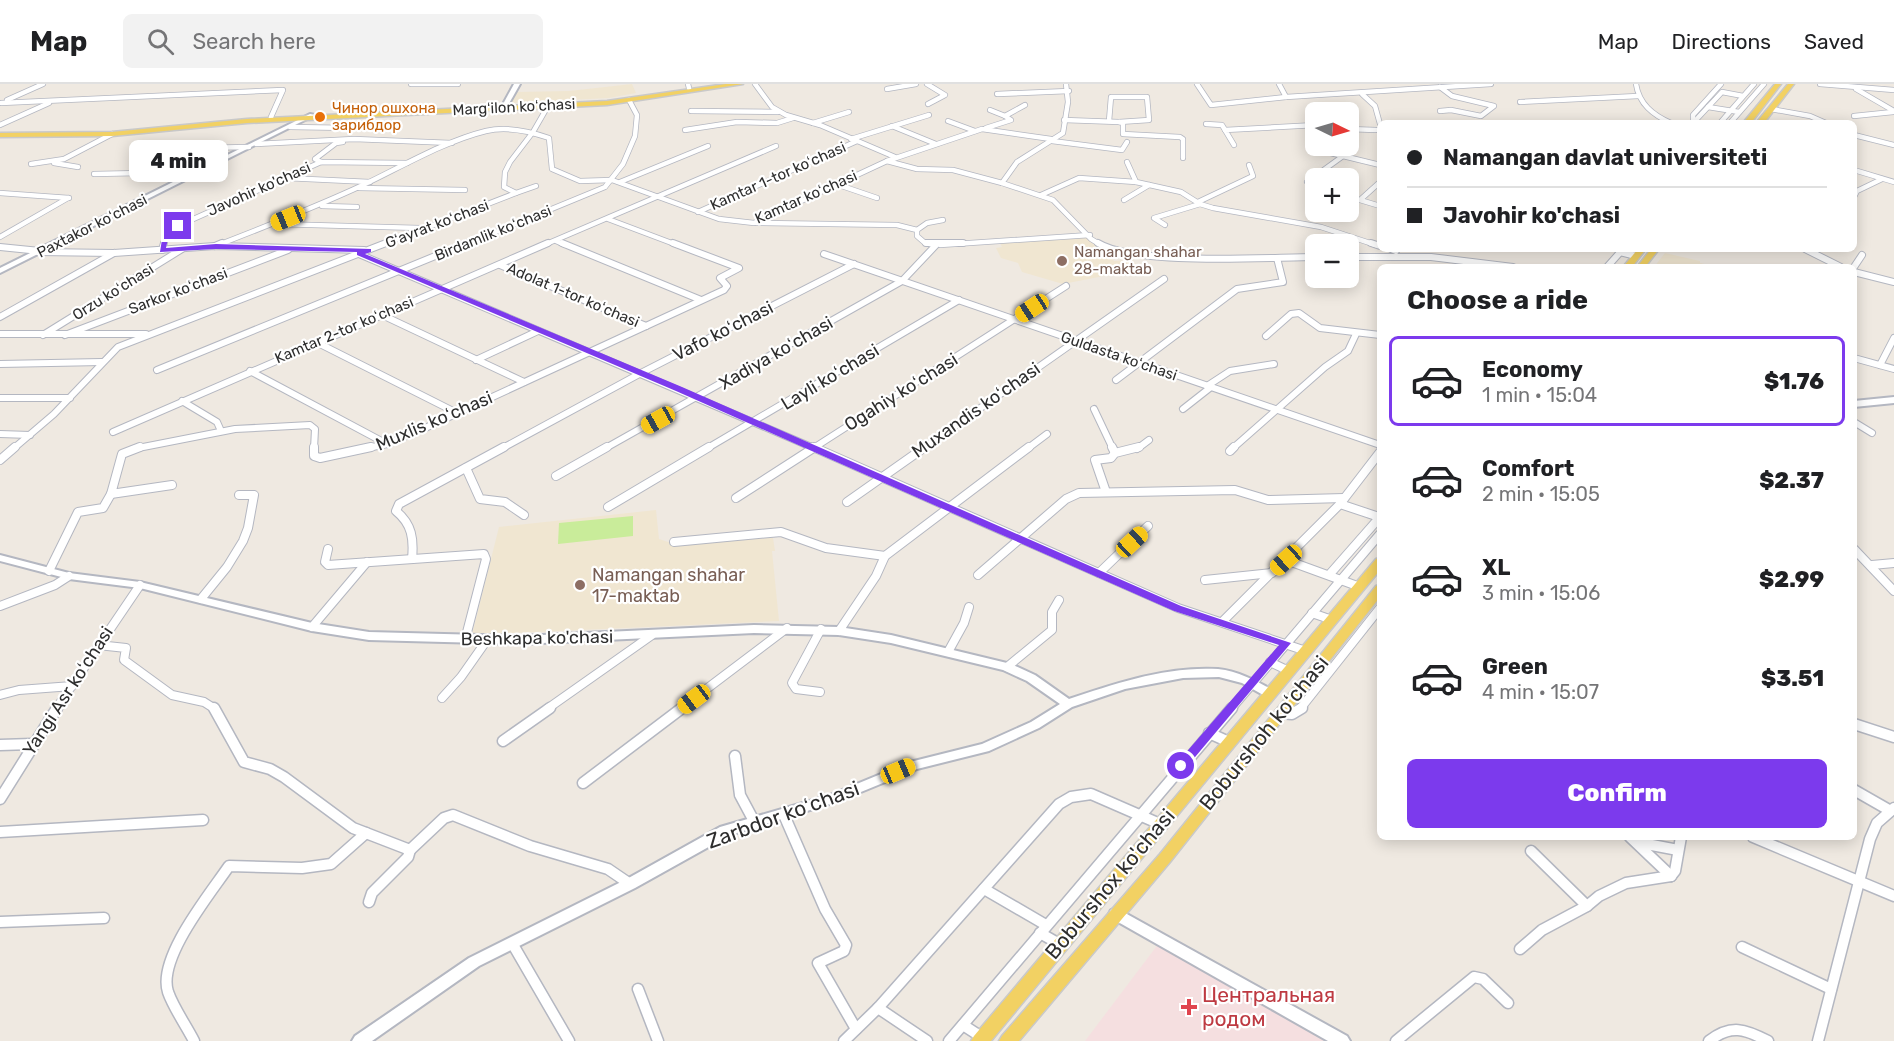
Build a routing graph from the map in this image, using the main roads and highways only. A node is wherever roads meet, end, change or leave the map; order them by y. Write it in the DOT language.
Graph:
graph roads {
  1 [pos="718,84"];
  2 [pos="740,84"];
  3 [pos="1778,84"];
  4 [pos="1791,84"];
  5 [pos="689,86"];
  6 [pos="311,116"];
  7 [pos="1749,120"];
  8 [pos="1762,120"];
  9 [pos="1,135"];
  10 [pos="1639,252"];
  11 [pos="1653,252"];
  12 [pos="1629,264"];
  13 [pos="1643,264"];
  14 [pos="1377,566"];
  15 [pos="1377,594"];
  16 [pos="1096,903"];
  17 [pos="1116,914"];
  18 [pos="981,1039"];
  19 [pos="1008,1041"];
  1 -- 5 [label="main road, Margʻilon koʻchasi"];
  2 -- 6 [label="main road, Margʻilon koʻchasi"];
  3 -- 7 [label="main road"];
  4 -- 8 [label="main road"];
  5 -- 6 [label="main road, Margʻilon koʻchasi"];
  6 -- 9 [label="main road, Margʻilon koʻchasi"];
  6 -- 9 [label="main road, Margʻilon koʻchasi"];
  10 -- 12 [label="main road"];
  11 -- 13 [label="main road"];
  14 -- 16 [label="main road, Boburshox ko'chasi"];
  15 -- 17 [label="main road, Boburshoh koʻchasi"];
  16 -- 17 [label="main road"];
  16 -- 18 [label="main road, Boburshox ko'chasi"];
  17 -- 19 [label="main road, Boburshoh koʻchasi"];
}
